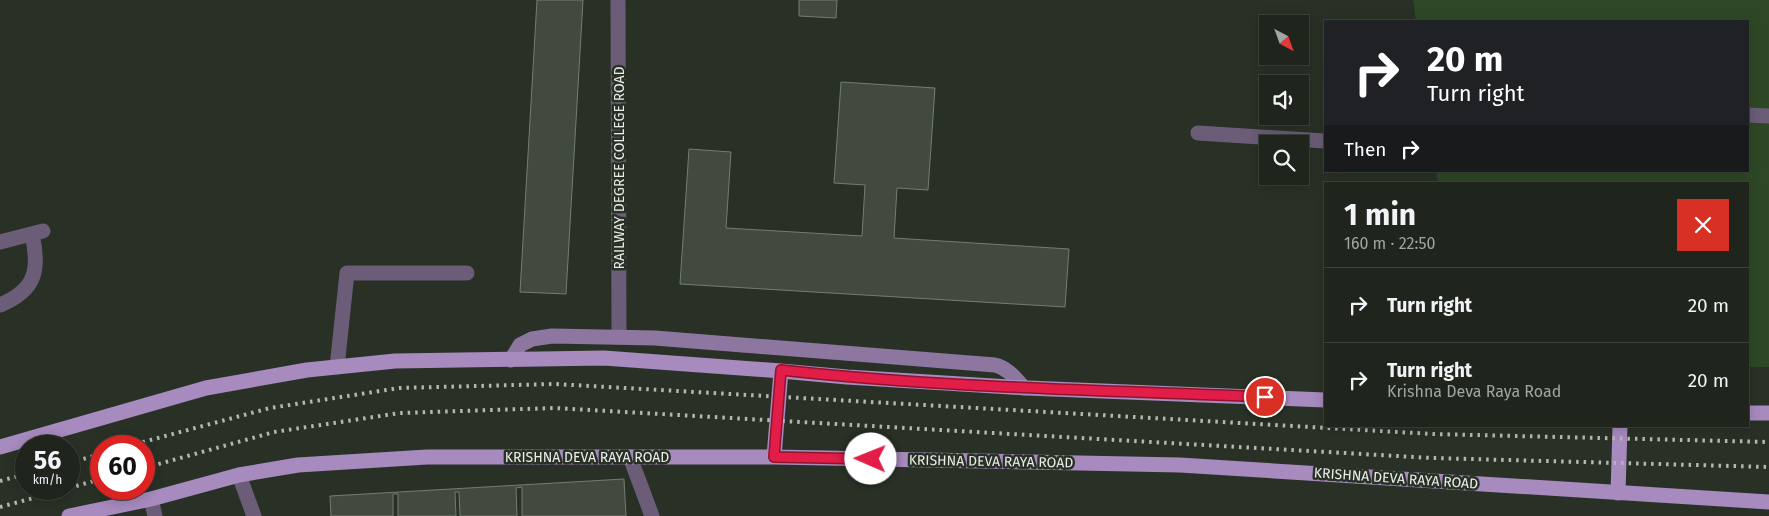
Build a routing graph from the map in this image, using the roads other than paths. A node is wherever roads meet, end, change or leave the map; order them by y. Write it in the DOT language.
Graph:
graph roads {
  1 [pos="618,0"];
  2 [pos="1749,116"];
  3 [pos="1769,116"];
  4 [pos="1198,133"];
  5 [pos="1324,141"];
  6 [pos="0,242"];
  7 [pos="467,273"];
  8 [pos="0,305"];
  9 [pos="619,337"];
  10 [pos="511,360"];
  11 [pos="337,367"];
  12 [pos="781,370"];
  13 [pos="1024,388"];
  14 [pos="1324,400"];
  15 [pos="1749,413"];
  16 [pos="1769,413"];
  17 [pos="1620,427"];
  18 [pos="0,447"];
  19 [pos="630,457"];
  20 [pos="774,457"];
  21 [pos="239,475"];
  22 [pos="1618,492"];
  23 [pos="155,498"];
  24 [pos="146,500"];
  25 [pos="151,500"];
  26 [pos="1769,502"];
  27 [pos="69,516"];
  28 [pos="155,516"];
  29 [pos="254,516"];
  30 [pos="652,516"];
  1 -- 9 [label="street, RAILWAY DEGREE COLLEGE ROAD"];
  2 -- 3 [label="street"];
  4 -- 5 [label="street"];
  6 -- 8 [label="street"];
  7 -- 11 [label="street"];
  9 -- 10 [label="street"];
  9 -- 13 [label="street"];
  10 -- 11 [label="main road"];
  10 -- 12 [label="main road"];
  11 -- 18 [label="main road"];
  12 -- 13 [label="main road"];
  12 -- 20 [label="main road"];
  13 -- 14 [label="main road"];
  15 -- 16 [label="main road"];
  17 -- 22 [label="main road"];
  19 -- 20 [label="main road, KRISHNA DEVA RAYA ROAD"];
  19 -- 21 [label="main road, KRISHNA DEVA RAYA ROAD"];
  19 -- 30 [label="street"];
  20 -- 22 [label="main road, KRISHNA DEVA RAYA ROAD"];
  21 -- 23 [label="main road, KRISHNA DEVA RAYA ROAD"];
  21 -- 29 [label="street"];
  22 -- 26 [label="main road, KRISHNA DEVA RAYA ROAD"];
  24 -- 27 [label="main road, KRISHNA DEVA RAYA ROAD"];
  25 -- 28 [label="street"];
}
